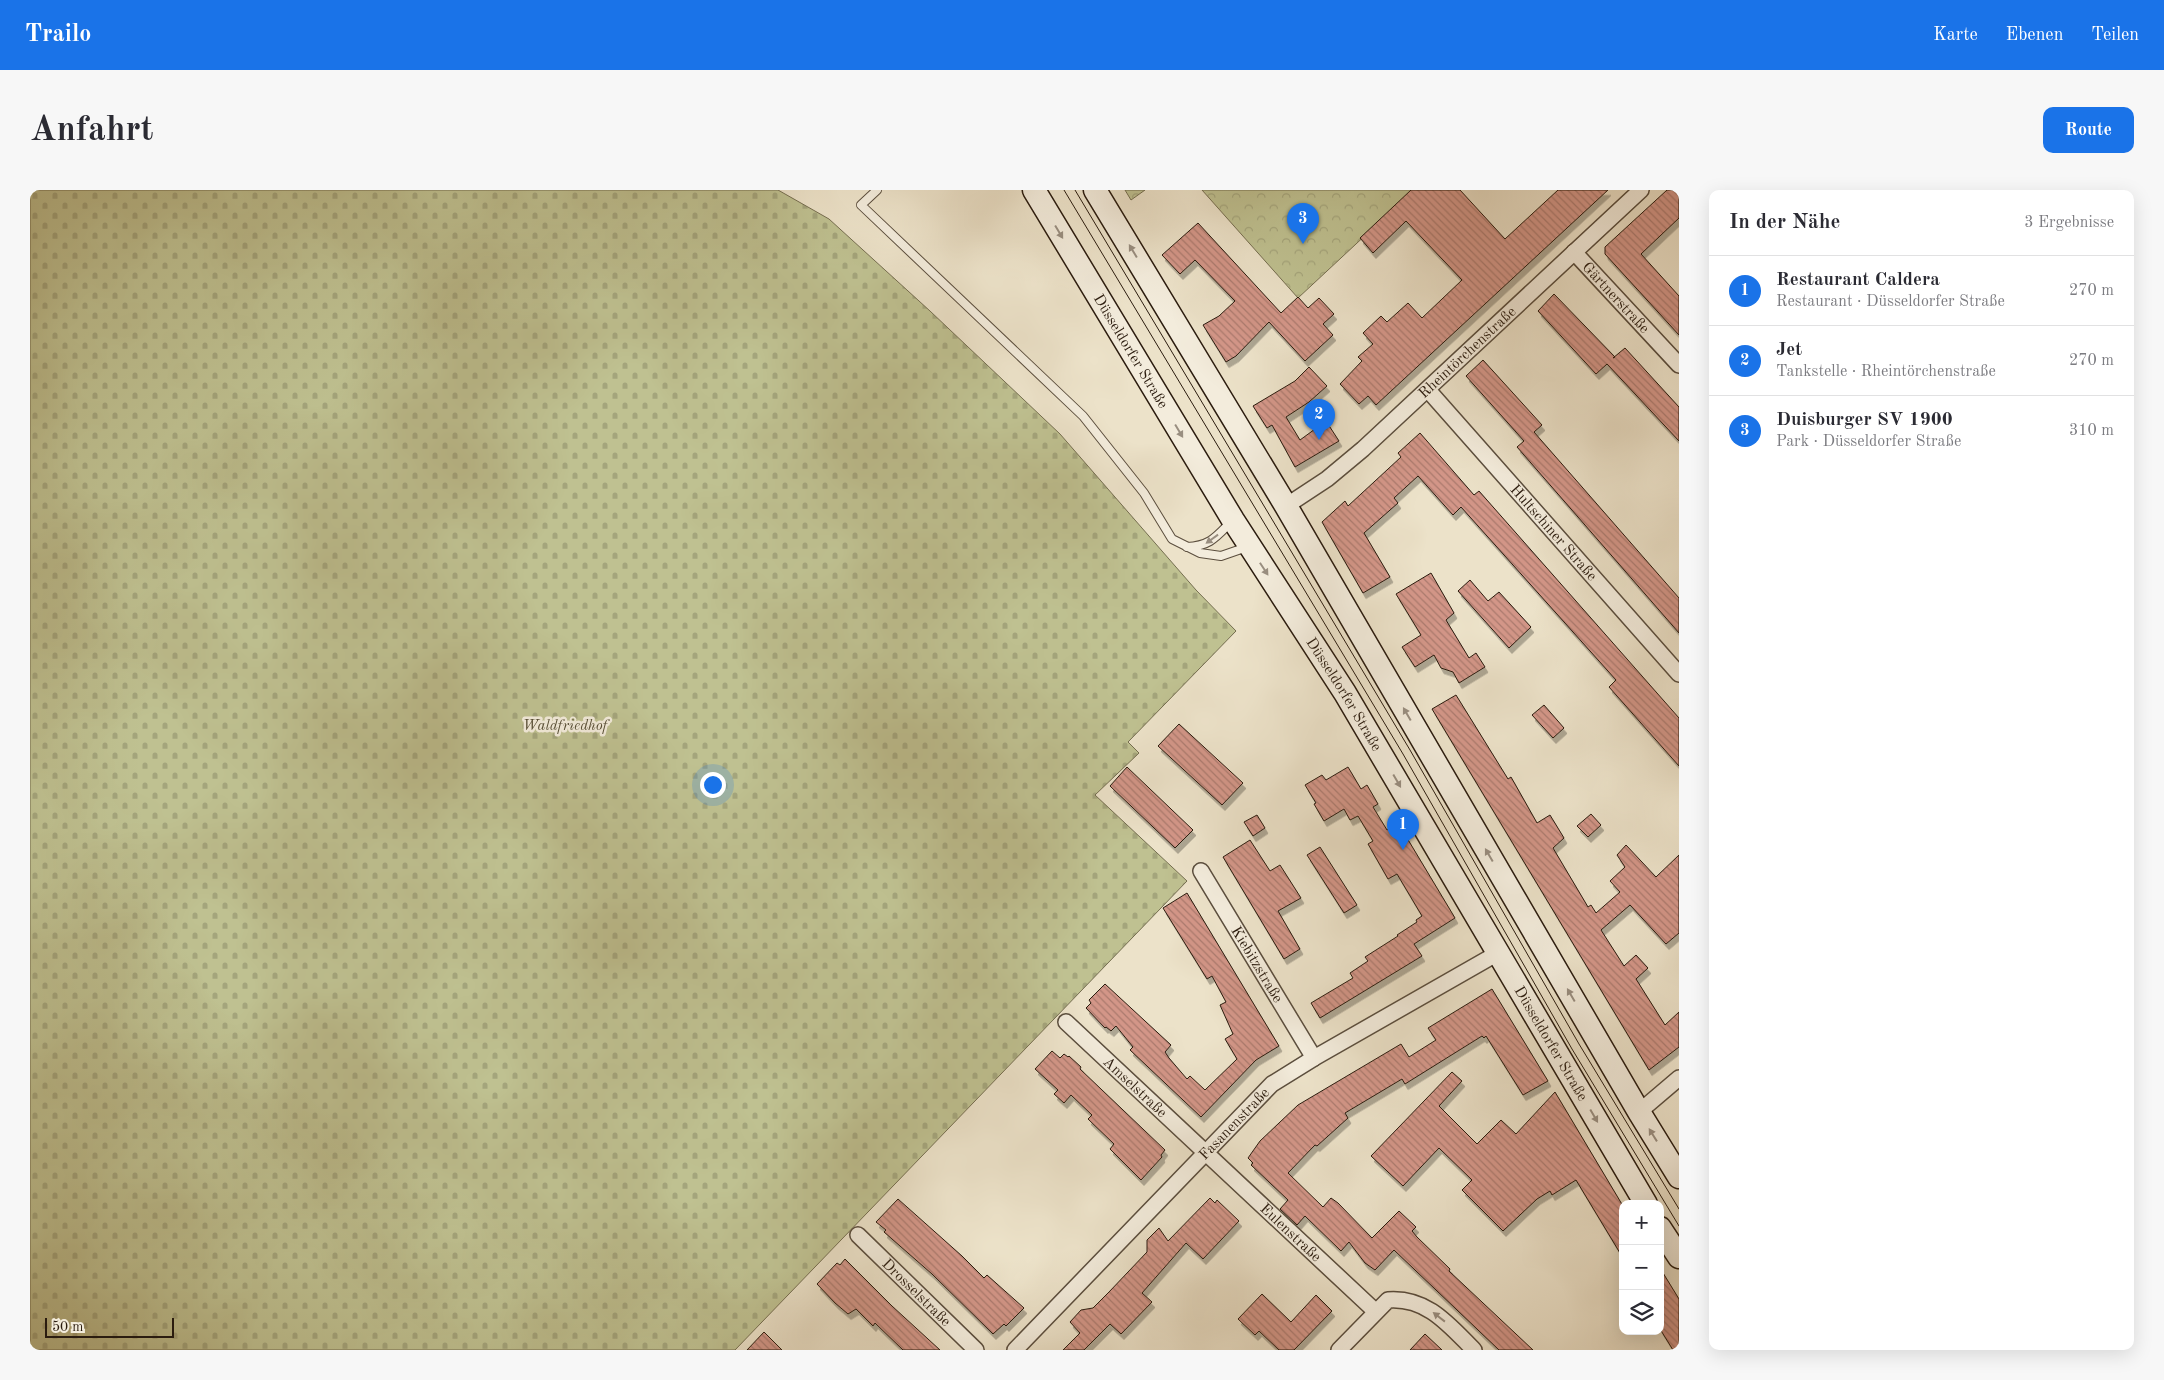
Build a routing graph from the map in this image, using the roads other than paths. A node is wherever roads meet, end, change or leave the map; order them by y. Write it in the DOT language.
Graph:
graph roads {
  1 [pos="877,190"];
  2 [pos="1034,190"];
  3 [pos="1095,190"];
  4 [pos="1641,190"];
  5 [pos="1574,252"];
  6 [pos="1679,365"];
  7 [pos="1428,390"];
  8 [pos="1286,506"];
  9 [pos="1233,520"];
  10 [pos="1249,546"];
  11 [pos="1186,548"];
  12 [pos="1679,674"];
  13 [pos="1201,871"];
  14 [pos="1498,953"];
  15 [pos="1066,1022"];
  16 [pos="1314,1058"];
  17 [pos="1679,1078"];
  18 [pos="1639,1112"];
  19 [pos="1205,1153"];
  20 [pos="1679,1177"];
  21 [pos="1644,1200"];
  22 [pos="1664,1234"];
  23 [pos="858,1235"];
  24 [pos="1679,1257"];
  25 [pos="1375,1311"];
  26 [pos="976,1350"];
  27 [pos="1015,1350"];
  28 [pos="1338,1350"];
  29 [pos="1474,1350"];
  1 -- 11 [label="lane"];
  2 -- 9 [label="main road, Düsseldorfer Straße, one-way"];
  8 -- 3 [label="main road, one-way"];
  4 -- 5 [label="street, Rheintörchenstraße"];
  5 -- 6 [label="street, Gärtnerstraße"];
  5 -- 7 [label="street, Rheintörchenstraße"];
  7 -- 8 [label="street, Rheintörchenstraße"];
  7 -- 12 [label="street, Hultschiner Straße"];
  18 -- 8 [label="main road, one-way"];
  9 -- 10 [label="main road, Düsseldorfer Straße"];
  9 -- 11 [label="lane, one-way"];
  10 -- 11 [label="lane"];
  10 -- 14 [label="main road, Düsseldorfer Straße, one-way"];
  13 -- 16 [label="street, Kiebitzstraße"];
  14 -- 16 [label="street, Fasanenstraße"];
  14 -- 21 [label="main road, Düsseldorfer Straße, one-way"];
  15 -- 19 [label="street, Amselstraße"];
  16 -- 19 [label="street, Fasanenstraße"];
  17 -- 18 [label="street"];
  20 -- 18 [label="main road, one-way"];
  19 -- 25 [label="street, Eulenstraße"];
  19 -- 27 [label="street, Fasanenstraße"];
  22 -- 24 [label="main road"];
  23 -- 26 [label="street, Drosselstraße"];
  25 -- 28 [label="street"];
  29 -- 25 [label="street, one-way"];
}
